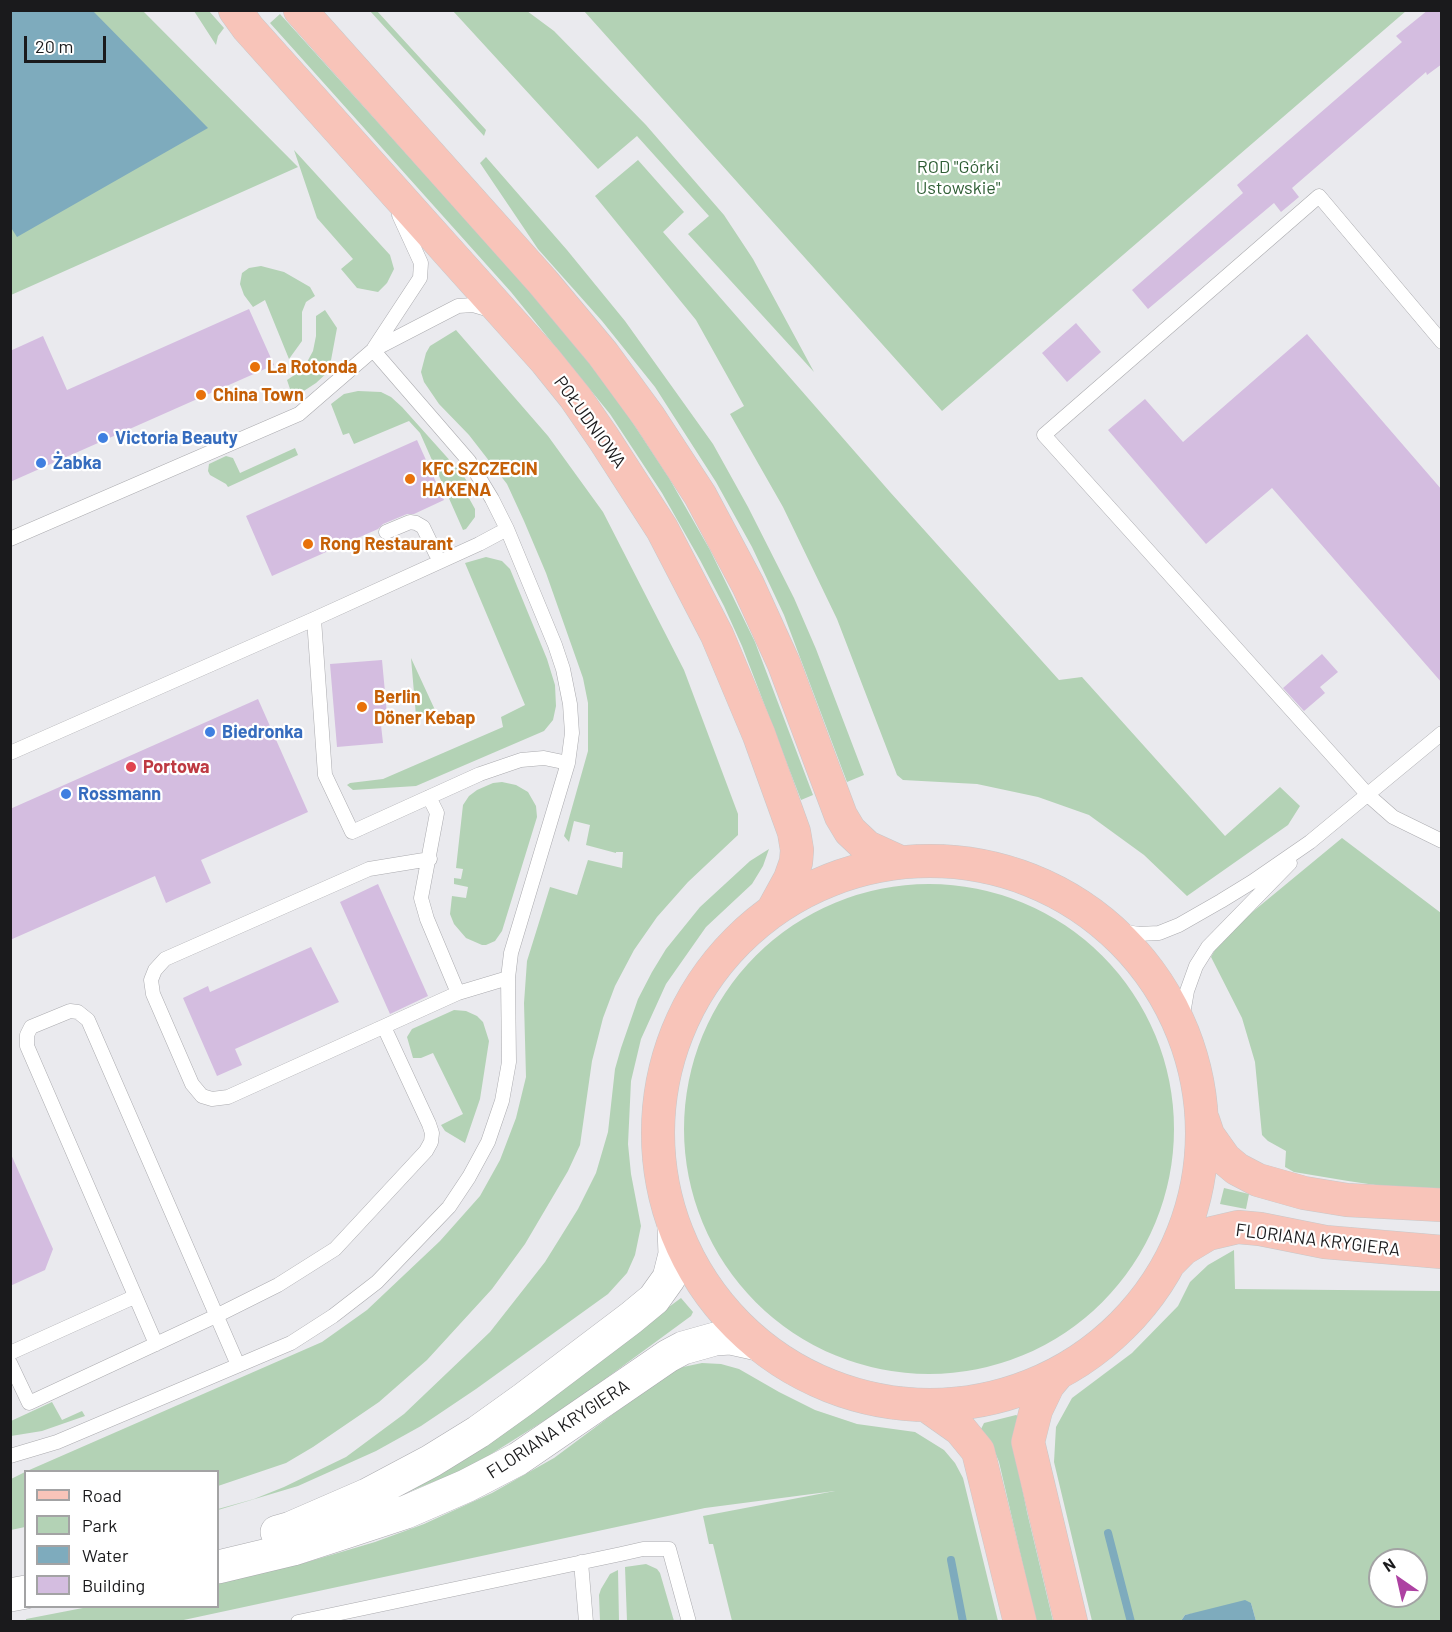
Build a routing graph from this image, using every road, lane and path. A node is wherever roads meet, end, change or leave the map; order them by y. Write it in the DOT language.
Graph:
graph roads {
  1 [pos="235,10"];
  2 [pos="300,10"];
  3 [pos="377,171"];
  4 [pos="519,330"];
  5 [pos="1442,342"];
  6 [pos="373,350"];
  7 [pos="507,529"];
  8 [pos="386,532"];
  9 [pos="10,539"];
  10 [pos="436,554"];
  11 [pos="314,619"];
  12 [pos="1442,733"];
  13 [pos="10,753"];
  14 [pos="568,763"];
  15 [pos="1368,795"];
  16 [pos="429,797"];
  17 [pos="1442,841"];
  18 [pos="1310,842"];
  19 [pos="430,859"];
  20 [pos="900,862"];
  21 [pos="773,910"];
  22 [pos="1111,929"];
  23 [pos="508,978"];
  24 [pos="458,993"];
  25 [pos="384,1027"];
  26 [pos="1183,1031"];
  27 [pos="1202,1118"];
  28 [pos="1442,1205"];
  29 [pos="674,1228"];
  30 [pos="1442,1252"];
  31 [pos="1170,1262"];
  32 [pos="134,1297"];
  33 [pos="216,1316"];
  34 [pos="156,1344"];
  35 [pos="757,1344"];
  36 [pos="10,1353"];
  37 [pos="10,1363"];
  38 [pos="238,1365"];
  39 [pos="1058,1373"];
  40 [pos="926,1405"];
  41 [pos="10,1456"];
  42 [pos="219,1550"];
  43 [pos="581,1562"];
  44 [pos="219,1567"];
  45 [pos="298,1622"];
  46 [pos="586,1622"];
  47 [pos="688,1622"];
  48 [pos="1020,1622"];
  49 [pos="1071,1622"];
  1 -- 3 [label="main road, POŁUDNIOWA"];
  2 -- 20 [label="main road"];
  3 -- 4 [label="main road, POŁUDNIOWA"];
  3 -- 6 [label="lane"];
  4 -- 6 [label="lane"];
  4 -- 21 [label="main road, POŁUDNIOWA"];
  5 -- 15 [label="lane"];
  6 -- 7 [label="lane"];
  6 -- 9 [label="lane"];
  7 -- 11 [label="lane"];
  7 -- 14 [label="lane"];
  8 -- 10 [label="lane"];
  11 -- 13 [label="lane"];
  11 -- 16 [label="lane"];
  12 -- 15 [label="lane"];
  14 -- 16 [label="lane"];
  14 -- 23 [label="lane"];
  15 -- 17 [label="lane"];
  15 -- 18 [label="lane"];
  16 -- 19 [label="lane"];
  18 -- 22 [label="lane"];
  18 -- 26 [label="lane"];
  19 -- 24 [label="lane"];
  19 -- 25 [label="lane"];
  20 -- 21 [label="main road"];
  20 -- 22 [label="main road"];
  21 -- 29 [label="main road"];
  22 -- 26 [label="main road"];
  23 -- 24 [label="lane"];
  23 -- 38 [label="lane"];
  24 -- 25 [label="lane"];
  25 -- 33 [label="lane"];
  26 -- 27 [label="main road"];
  27 -- 28 [label="main road"];
  27 -- 31 [label="main road"];
  29 -- 35 [label="main road"];
  29 -- 42 [label="street"];
  30 -- 31 [label="main road, FLORIANA KRYGIERA"];
  31 -- 39 [label="main road"];
  32 -- 33 [label="lane"];
  32 -- 34 [label="lane"];
  32 -- 36 [label="lane"];
  33 -- 34 [label="lane"];
  33 -- 38 [label="lane"];
  34 -- 37 [label="lane"];
  35 -- 40 [label="main road"];
  35 -- 44 [label="street, FLORIANA KRYGIERA"];
  38 -- 41 [label="lane"];
  39 -- 40 [label="main road"];
  39 -- 49 [label="main road"];
  40 -- 48 [label="main road"];
  43 -- 45 [label="lane"];
  43 -- 46 [label="lane"];
  43 -- 47 [label="lane"];
}
